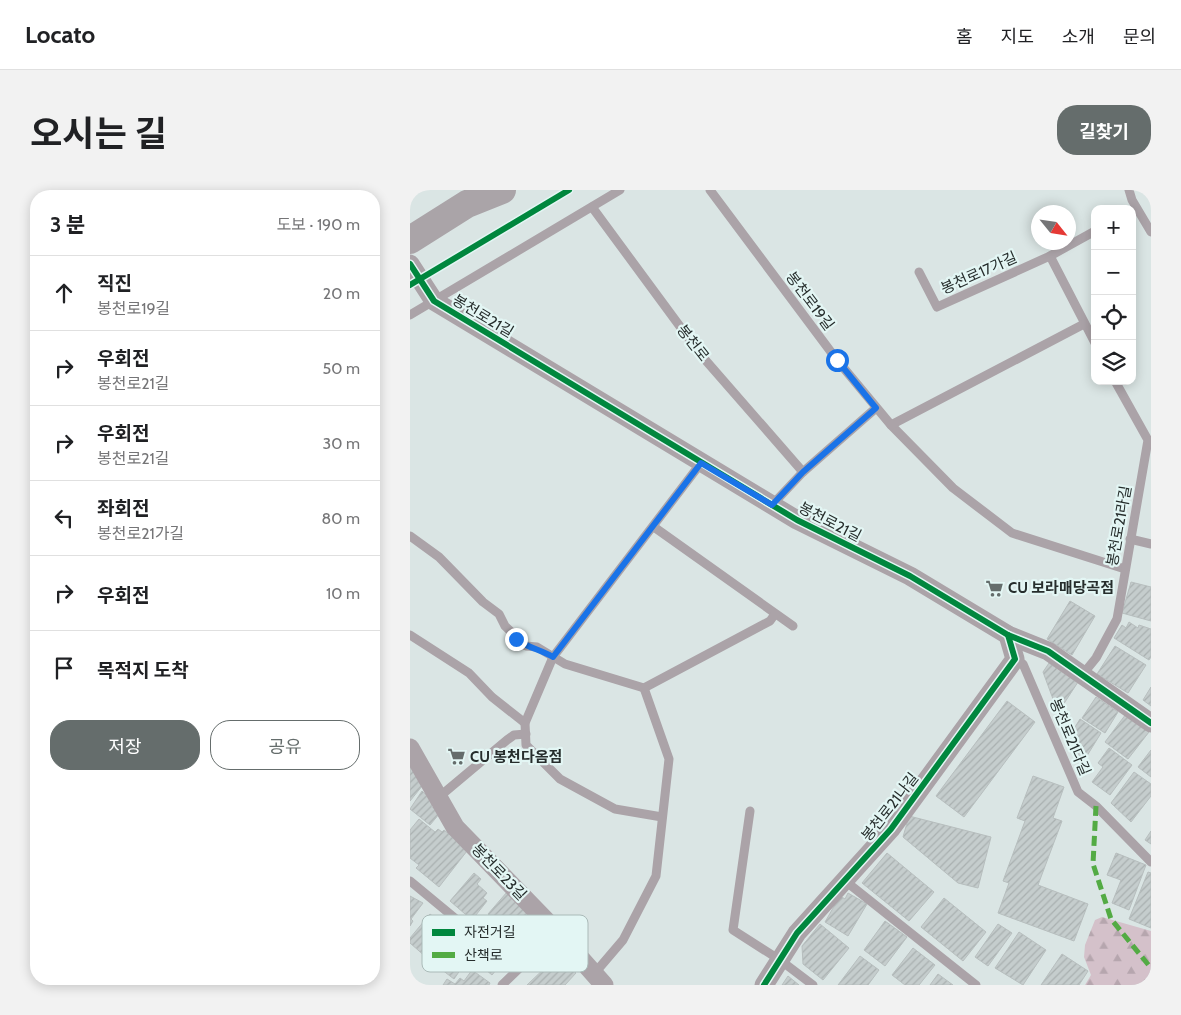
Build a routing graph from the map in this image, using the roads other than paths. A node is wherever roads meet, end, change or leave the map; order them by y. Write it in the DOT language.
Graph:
graph roads {
  1 [pos="502,190"];
  2 [pos="620,190"];
  3 [pos="710,190"];
  4 [pos="1129,190"];
  5 [pos="474,197"];
  6 [pos="1133,205"];
  7 [pos="592,207"];
  8 [pos="1136,212"];
  9 [pos="1151,232"];
  10 [pos="1091,233"];
  11 [pos="410,240"];
  12 [pos="1050,256"];
  13 [pos="410,264"];
  14 [pos="919,272"];
  15 [pos="434,301"];
  16 [pos="410,315"];
  17 [pos="1084,324"];
  18 [pos="1093,340"];
  19 [pos="1117,385"];
  20 [pos="876,408"];
  21 [pos="891,425"];
  22 [pos="701,463"];
  23 [pos="803,472"];
  24 [pos="772,505"];
  25 [pos="654,527"];
  26 [pos="410,536"];
  27 [pos="1130,539"];
  28 [pos="1151,544"];
  29 [pos="1125,569"];
  30 [pos="775,614"];
  31 [pos="793,626"];
  32 [pos="410,635"];
  33 [pos="1008,635"];
  34 [pos="553,657"];
  35 [pos="1016,659"];
  36 [pos="1083,674"];
  37 [pos="644,688"];
  38 [pos="525,723"];
  39 [pos="1151,723"];
  40 [pos="526,734"];
  41 [pos="411,752"];
  42 [pos="438,797"];
  43 [pos="750,812"];
  44 [pos="662,817"];
  45 [pos="1151,862"];
  46 [pos="844,880"];
  47 [pos="410,881"];
  48 [pos="451,915"];
  49 [pos="541,915"];
  50 [pos="780,960"];
  51 [pos="588,968"];
  52 [pos="515,972"];
  53 [pos="598,980"];
  54 [pos="502,985"];
  55 [pos="764,985"];
  56 [pos="813,985"];
  57 [pos="976,985"];
  1 -- 5 [label="main road"];
  2 -- 7 [label="lane"];
  3 -- 20 [label="lane, 봉천로19길"];
  4 -- 6 [label="lane"];
  5 -- 11 [label="main road"];
  7 -- 15 [label="lane"];
  7 -- 23 [label="lane, 봉천로"];
  8 -- 9 [label="lane"];
  10 -- 12 [label="lane, 봉천로17가길"];
  12 -- 14 [label="lane, 봉천로17가길"];
  12 -- 17 [label="lane"];
  13 -- 15 [label="street, 봉천로21길"];
  15 -- 16 [label="lane"];
  15 -- 22 [label="street, 봉천로21길"];
  17 -- 18 [label="lane"];
  17 -- 21 [label="lane"];
  19 -- 27 [label="lane, 봉천로21라길"];
  20 -- 21 [label="lane, 봉천로19길"];
  20 -- 23 [label="lane, 봉천로21길"];
  21 -- 29 [label="lane, 봉천로19길"];
  22 -- 24 [label="street, 봉천로21길"];
  22 -- 25 [label="lane"];
  23 -- 24 [label="lane, 봉천로21길"];
  24 -- 33 [label="street, 봉천로21길"];
  25 -- 30 [label="lane"];
  25 -- 34 [label="lane"];
  26 -- 34 [label="lane"];
  27 -- 28 [label="lane"];
  27 -- 29 [label="lane, 봉천로21라길"];
  29 -- 36 [label="lane, 봉천로21라길"];
  30 -- 31 [label="lane"];
  30 -- 37 [label="lane"];
  32 -- 38 [label="lane"];
  33 -- 35 [label="street"];
  33 -- 36 [label="street, 봉천로21길"];
  34 -- 37 [label="lane"];
  34 -- 38 [label="lane"];
  35 -- 45 [label="lane, 봉천로21다길"];
  35 -- 46 [label="street, 봉천로21나길"];
  36 -- 39 [label="street, 봉천로21길"];
  37 -- 44 [label="lane"];
  38 -- 40 [label="lane"];
  40 -- 42 [label="lane"];
  40 -- 44 [label="lane"];
  41 -- 42 [label="street, 봉천로23길"];
  42 -- 49 [label="street, 봉천로23길"];
  43 -- 50 [label="lane"];
  44 -- 53 [label="lane"];
  46 -- 50 [label="street, 봉천로21나길"];
  46 -- 57 [label="lane"];
  47 -- 48 [label="lane"];
  50 -- 55 [label="street, 봉천로21나길"];
  50 -- 56 [label="lane"];
  51 -- 53 [label="street, 봉천로23길"];
  52 -- 54 [label="lane"];
}
